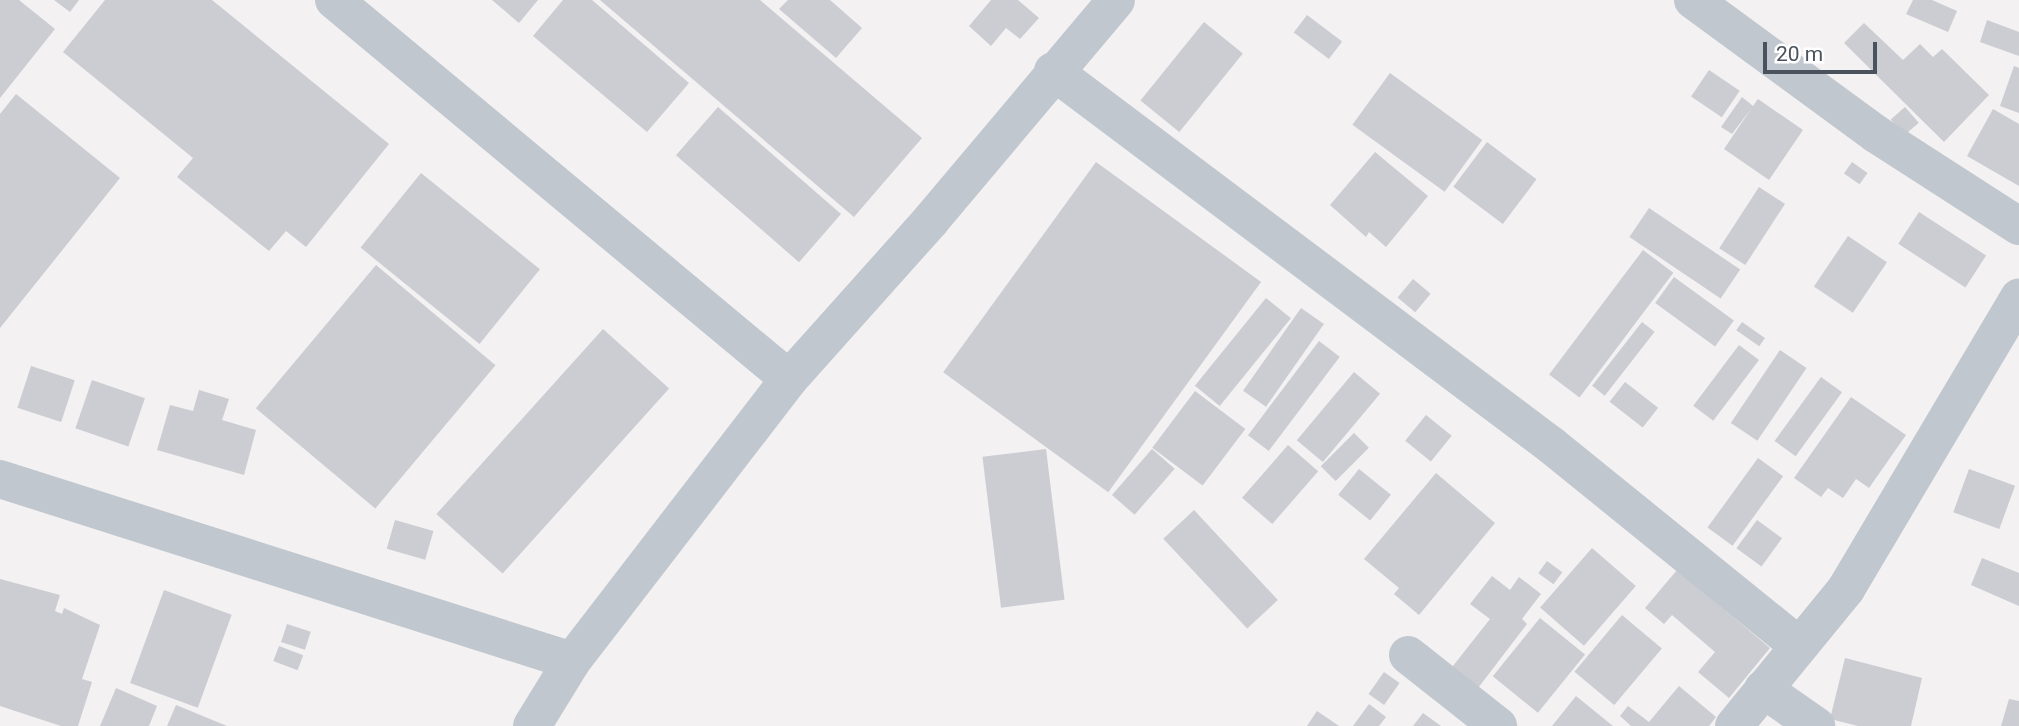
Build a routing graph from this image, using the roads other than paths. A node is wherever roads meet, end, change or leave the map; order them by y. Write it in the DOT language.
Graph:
graph roads {
  1 [pos="334,0"];
  2 [pos="1116,0"];
  3 [pos="1693,0"];
  4 [pos="1053,71"];
  5 [pos="2019,226"];
  6 [pos="2019,298"];
  7 [pos="789,379"];
  8 [pos="0,478"];
  9 [pos="1799,646"];
  10 [pos="1408,655"];
  11 [pos="572,661"];
  12 [pos="1763,689"];
  13 [pos="532,726"];
  14 [pos="1498,726"];
  15 [pos="1734,726"];
  16 [pos="1816,726"];
  1 -- 7 [label="street"];
  2 -- 4 [label="street"];
  3 -- 5 [label="street"];
  4 -- 7 [label="street"];
  4 -- 9 [label="street"];
  6 -- 9 [label="street"];
  7 -- 11 [label="street"];
  8 -- 11 [label="street"];
  9 -- 12 [label="street"];
  10 -- 14 [label="street"];
  11 -- 13 [label="street"];
  12 -- 15 [label="street"];
  12 -- 16 [label="street"];
}
